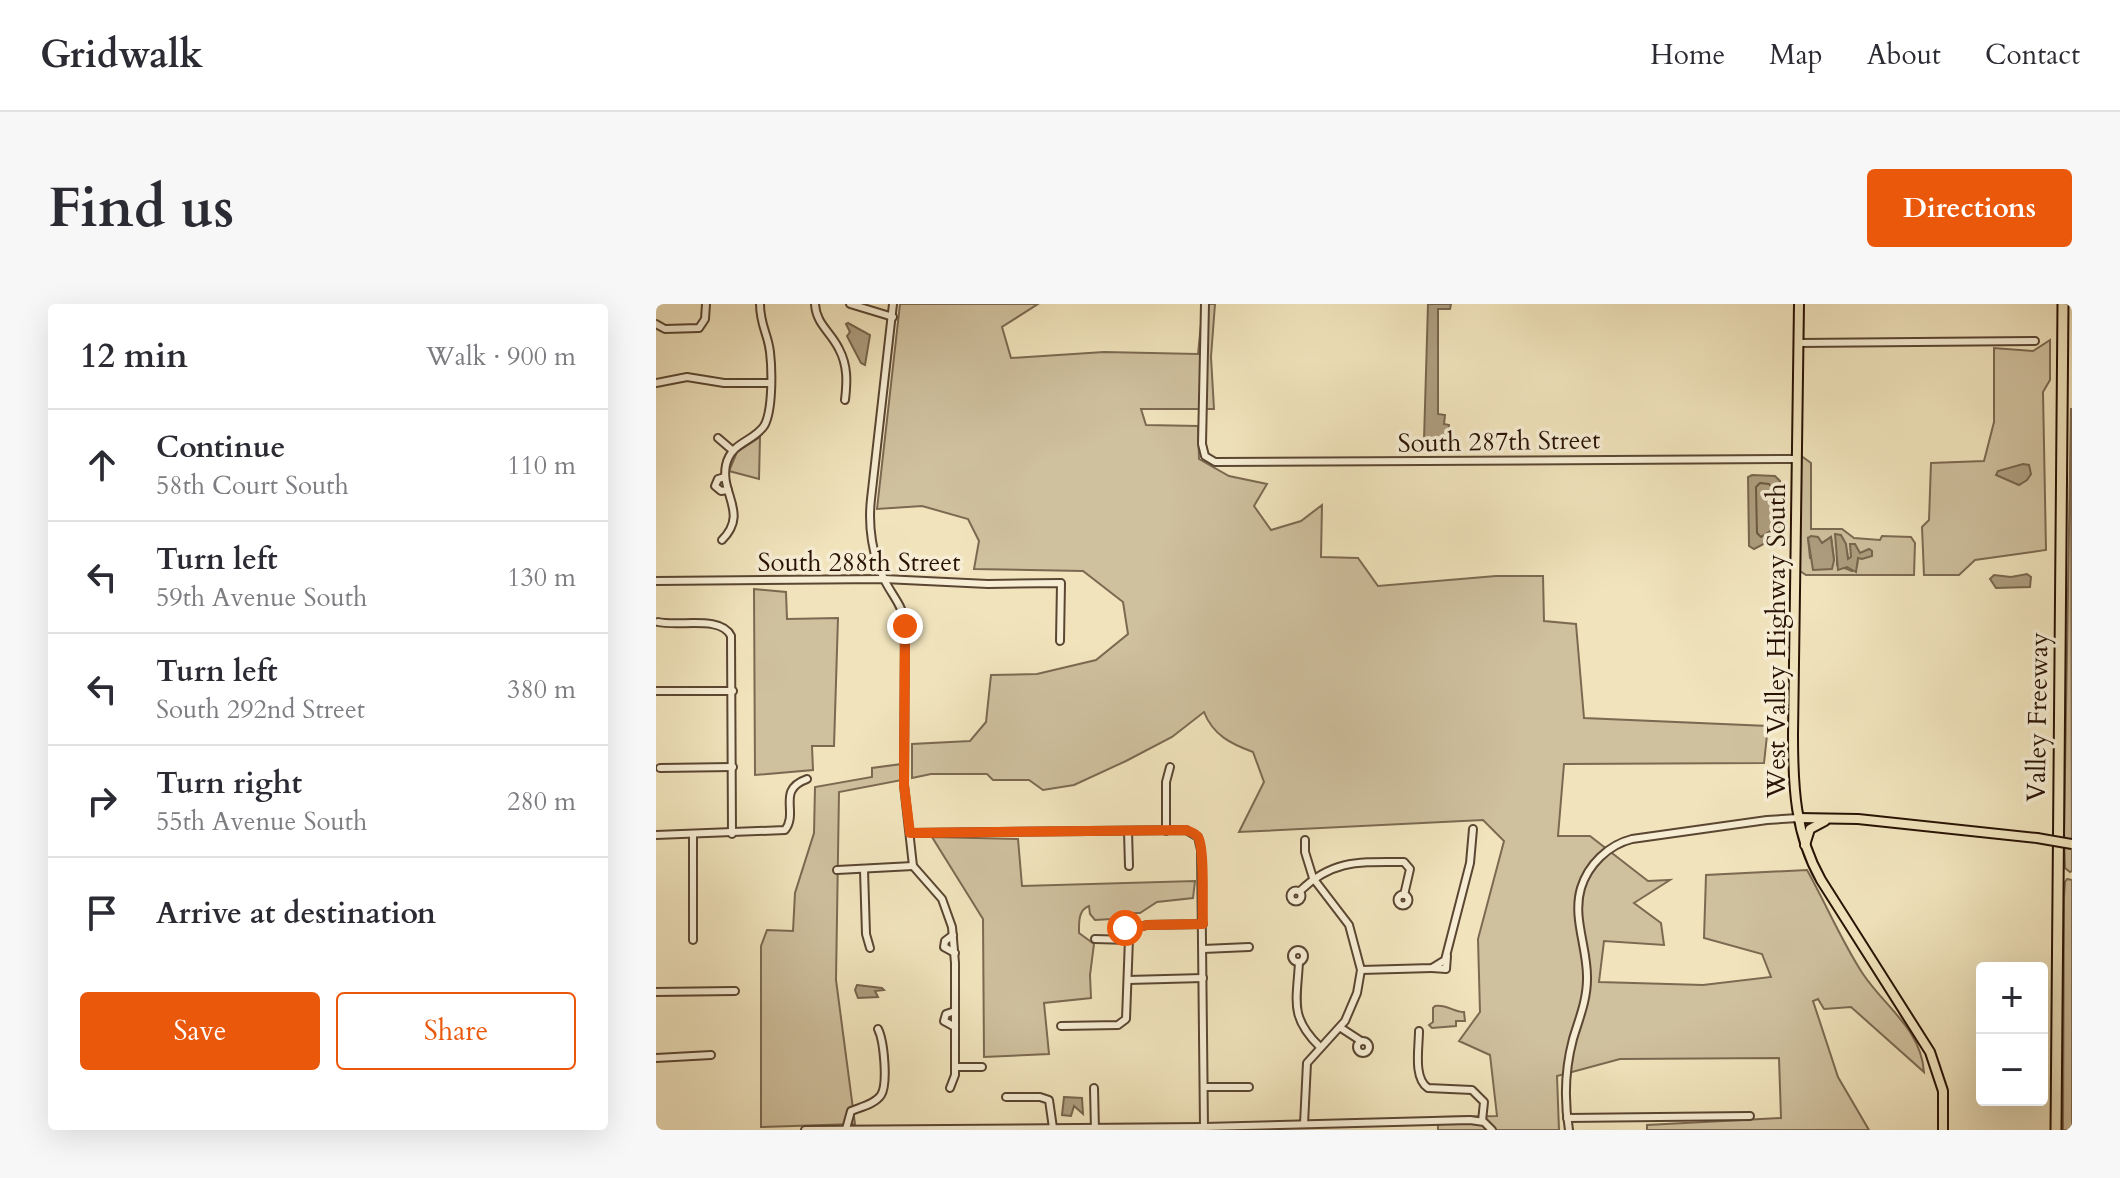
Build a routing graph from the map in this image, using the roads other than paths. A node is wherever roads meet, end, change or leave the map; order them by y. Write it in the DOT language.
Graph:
graph roads {
  1 [pos="706,304"];
  2 [pos="760,304"];
  3 [pos="815,304"];
  4 [pos="850,304"];
  5 [pos="893,304"];
  6 [pos="1205,304"];
  7 [pos="1799,304"];
  8 [pos="2063,304"];
  9 [pos="893,317"];
  10 [pos="656,324"];
  11 [pos="2035,341"];
  12 [pos="1798,343"];
  13 [pos="656,383"];
  14 [pos="770,383"];
  15 [pos="845,400"];
  16 [pos="718,438"];
  17 [pos="732,450"];
  18 [pos="1796,459"];
  19 [pos="725,477"];
  20 [pos="728,490"];
  21 [pos="722,540"];
  22 [pos="884,579"];
  23 [pos="656,581"];
  24 [pos="658,622"];
  25 [pos="1060,641"];
  26 [pos="656,691"];
  27 [pos="733,691"];
  28 [pos="733,767"];
  29 [pos="1170,767"];
  30 [pos="660,768"];
  31 [pos="807,779"];
  32 [pos="1798,818"];
  33 [pos="1833,819"];
  34 [pos="1473,829"];
  35 [pos="1128,831"];
  36 [pos="1166,831"];
  37 [pos="910,833"];
  38 [pos="732,834"];
  39 [pos="656,835"];
  40 [pos="693,835"];
  41 [pos="1305,840"];
  42 [pos="2072,844"];
  43 [pos="1807,853"];
  44 [pos="913,866"];
  45 [pos="1129,866"];
  46 [pos="837,870"];
  47 [pos="864,870"];
  48 [pos="1313,878"];
  49 [pos="1300,891"];
  50 [pos="1404,895"];
  51 [pos="1203,924"];
  52 [pos="1095,939"];
  53 [pos="1129,939"];
  54 [pos="693,940"];
  55 [pos="1249,947"];
  56 [pos="870,948"];
  57 [pos="1203,949"];
  58 [pos="1447,956"];
  59 [pos="1299,962"];
  60 [pos="1432,968"];
  61 [pos="1361,970"];
  62 [pos="1203,978"];
  63 [pos="1128,980"];
  64 [pos="735,991"];
  65 [pos="656,992"];
  66 [pos="1061,1026"];
  67 [pos="1341,1028"];
  68 [pos="878,1029"];
  69 [pos="1419,1031"];
  70 [pos="1361,1041"];
  71 [pos="1320,1047"];
  72 [pos="711,1055"];
  73 [pos="656,1058"];
  74 [pos="955,1067"];
  75 [pos="982,1067"];
  76 [pos="1204,1087"];
  77 [pos="1249,1087"];
  78 [pos="950,1088"];
  79 [pos="1094,1088"];
  80 [pos="1006,1097"];
  81 [pos="1750,1116"];
  82 [pos="1567,1118"];
  83 [pos="1640,1118"];
  84 [pos="1482,1121"];
  85 [pos="1301,1126"];
  86 [pos="1204,1127"];
  87 [pos="1053,1128"];
  88 [pos="1491,1128"];
  89 [pos="846,1129"];
  90 [pos="910,1129"];
  91 [pos="1095,1129"];
  92 [pos="805,1130"];
  93 [pos="1569,1130"];
  94 [pos="1640,1130"];
  95 [pos="1943,1130"];
  96 [pos="2056,1130"];
  1 -- 10 [label="street"];
  2 -- 14 [label="street"];
  3 -- 15 [label="street"];
  4 -- 9 [label="street"];
  5 -- 9 [label="street"];
  6 -- 18 [label="street, South 287th Street"];
  7 -- 12 [label="main road, West Valley Highway South"];
  8 -- 96 [label="highway, Valley Freeway"];
  9 -- 22 [label="street"];
  11 -- 12 [label="street"];
  12 -- 18 [label="main road, West Valley Highway South"];
  13 -- 14 [label="street"];
  14 -- 17 [label="street"];
  16 -- 17 [label="street"];
  17 -- 19 [label="street"];
  18 -- 32 [label="main road, West Valley Highway South"];
  19 -- 20 [label="street"];
  19 -- 20 [label="street"];
  20 -- 21 [label="street"];
  22 -- 23 [label="street, South 288th Street"];
  22 -- 25 [label="street, South 288th Street"];
  22 -- 37 [label="street"];
  24 -- 27 [label="street"];
  26 -- 27 [label="street"];
  27 -- 28 [label="street"];
  28 -- 30 [label="street"];
  28 -- 38 [label="street"];
  29 -- 36 [label="street"];
  31 -- 38 [label="street"];
  32 -- 33 [label="main road"];
  32 -- 43 [label="main road, West Valley Highway South"];
  32 -- 82 [label="street"];
  33 -- 42 [label="main road, bridge"];
  33 -- 43 [label="main road"];
  34 -- 58 [label="street"];
  35 -- 36 [label="street"];
  35 -- 37 [label="street"];
  35 -- 45 [label="street"];
  36 -- 51 [label="street"];
  37 -- 44 [label="street"];
  38 -- 40 [label="street"];
  39 -- 40 [label="street"];
  40 -- 54 [label="street"];
  41 -- 48 [label="street"];
  43 -- 95 [label="main road, West Valley Highway South"];
  44 -- 47 [label="street"];
  44 -- 74 [label="street"];
  46 -- 47 [label="street"];
  47 -- 56 [label="street"];
  48 -- 49 [label="street"];
  48 -- 50 [label="street"];
  48 -- 61 [label="street"];
  51 -- 53 [label="street"];
  51 -- 57 [label="street"];
  52 -- 53 [label="street"];
  53 -- 63 [label="street"];
  55 -- 57 [label="street"];
  57 -- 62 [label="street"];
  58 -- 60 [label="street"];
  58 -- 60 [label="street"];
  59 -- 71 [label="street"];
  60 -- 61 [label="street"];
  61 -- 67 [label="street"];
  62 -- 63 [label="street"];
  62 -- 76 [label="street"];
  63 -- 66 [label="street"];
  64 -- 65 [label="street"];
  67 -- 70 [label="street"];
  67 -- 71 [label="street"];
  68 -- 89 [label="street"];
  69 -- 84 [label="street"];
  71 -- 85 [label="street"];
  72 -- 73 [label="street"];
  74 -- 75 [label="street"];
  74 -- 78 [label="street"];
  76 -- 77 [label="street"];
  76 -- 86 [label="street"];
  79 -- 91 [label="street"];
  80 -- 87 [label="street"];
  81 -- 83 [label="street"];
  82 -- 83 [label="street"];
  82 -- 93 [label="street"];
  83 -- 94 [label="street"];
  84 -- 85 [label="street"];
  84 -- 88 [label="street"];
  85 -- 86 [label="street"];
  86 -- 91 [label="street"];
  87 -- 90 [label="street"];
  87 -- 91 [label="street"];
  89 -- 90 [label="street"];
  89 -- 92 [label="street"];
}
